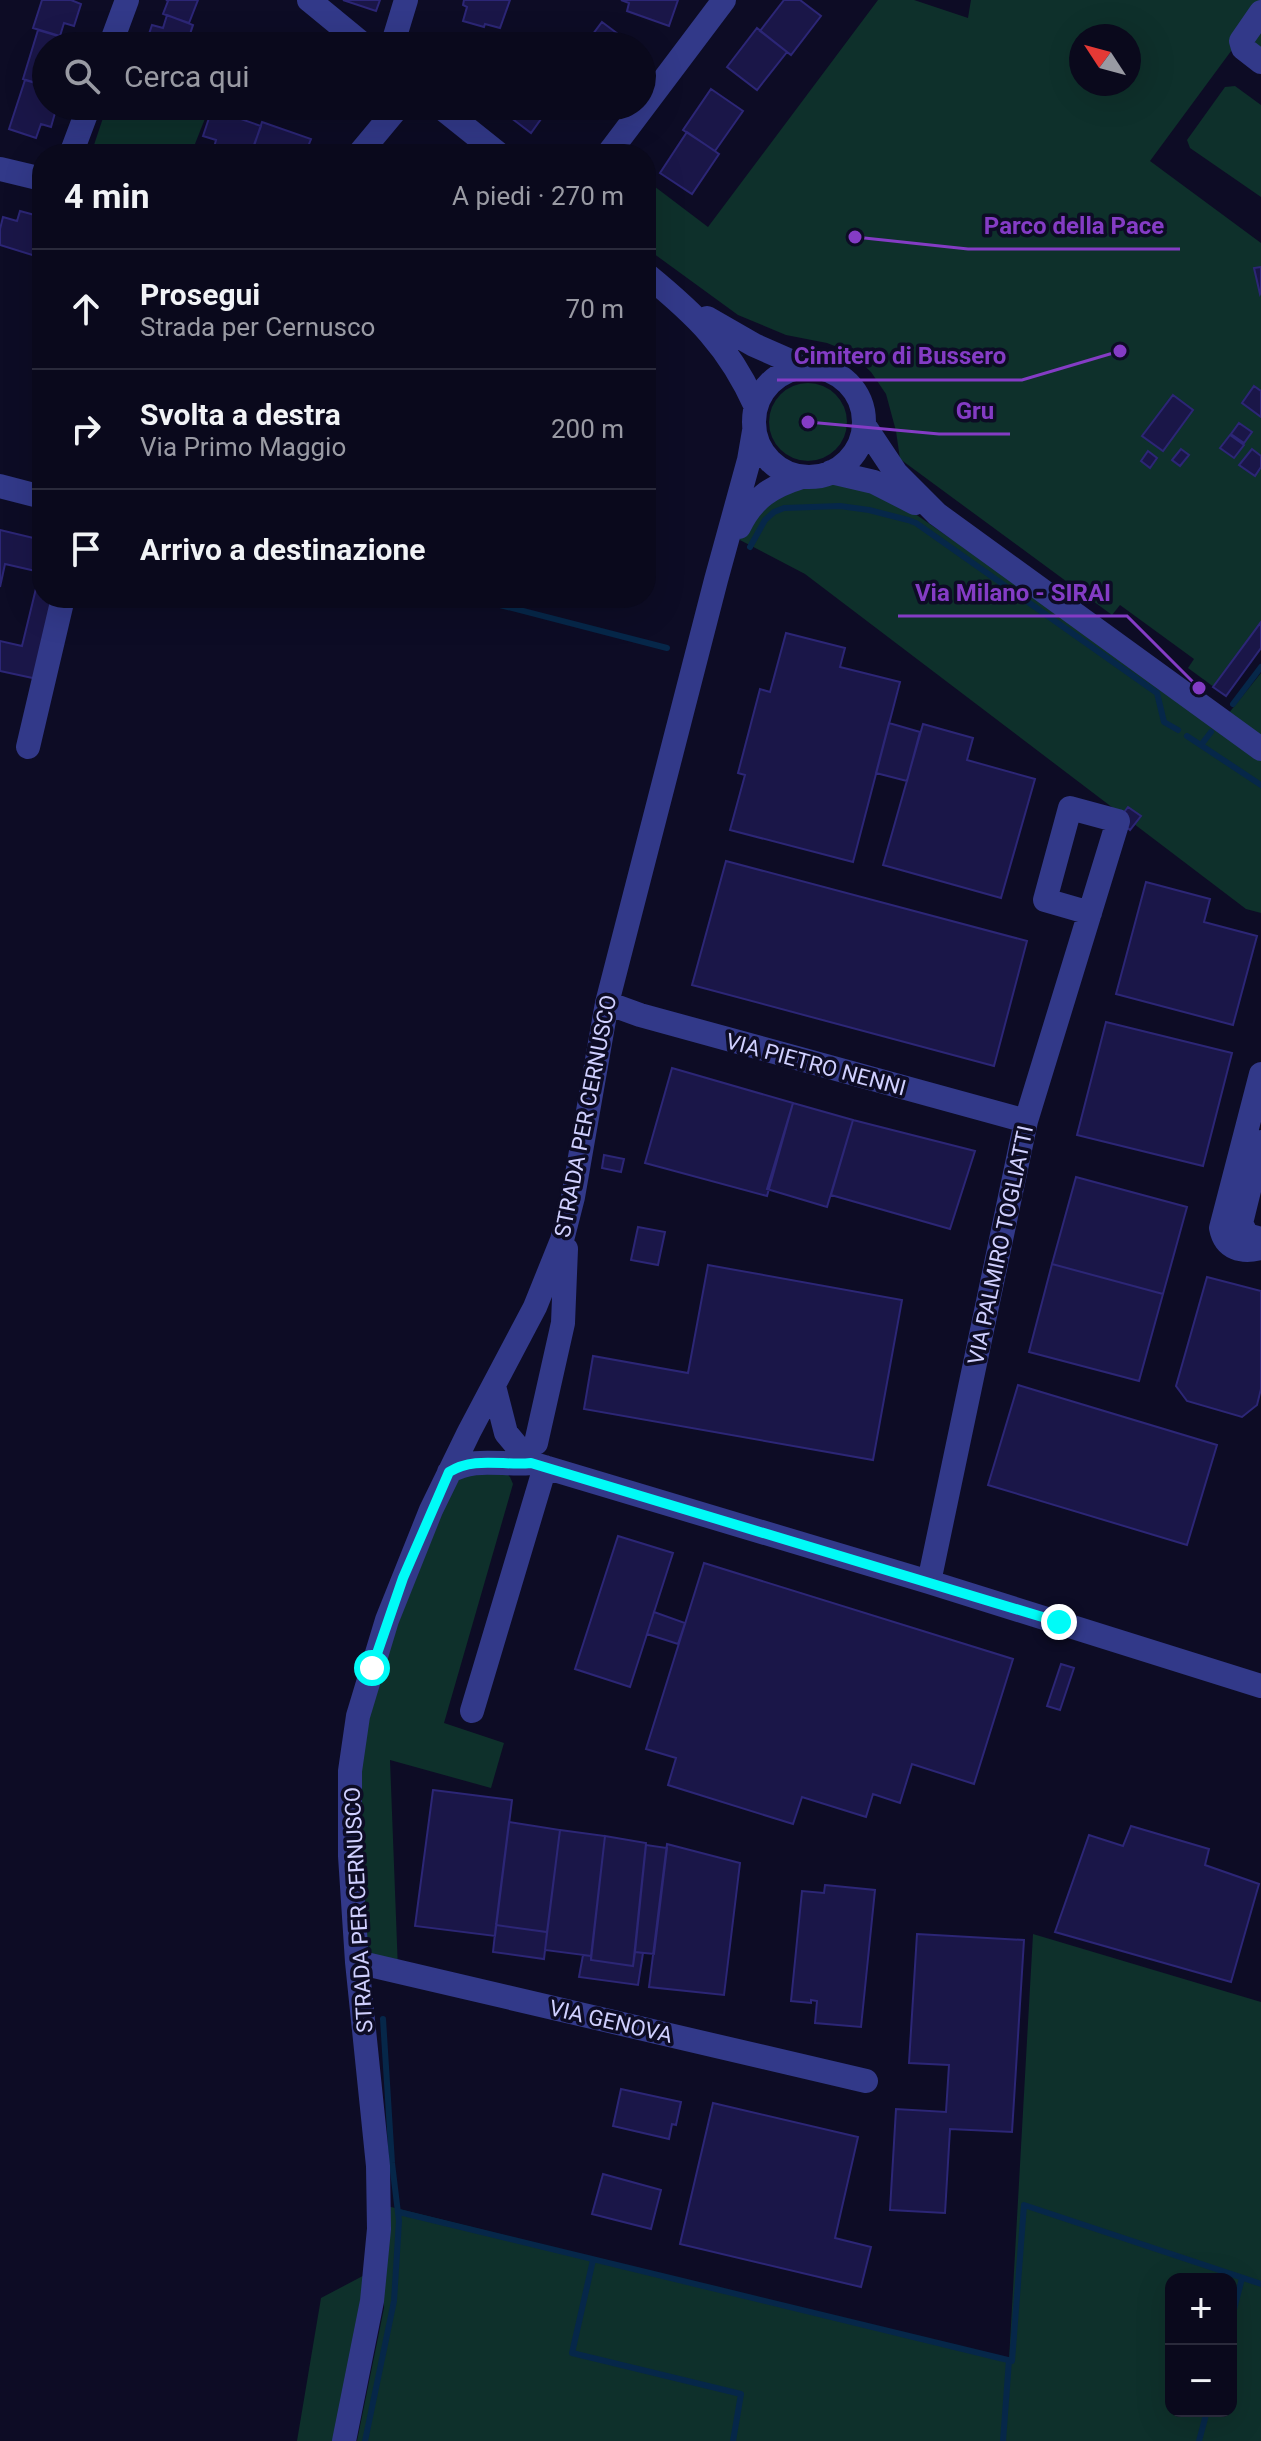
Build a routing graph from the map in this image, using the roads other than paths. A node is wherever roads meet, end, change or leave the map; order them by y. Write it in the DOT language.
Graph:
graph roads {
  1 [pos="127,0"];
  2 [pos="309,0"];
  3 [pos="724,0"];
  4 [pos="406,1"];
  5 [pos="1261,12"];
  6 [pos="115,32"];
  7 [pos="348,32"];
  8 [pos="396,32"];
  9 [pos="1261,62"];
  10 [pos="656,90"];
  11 [pos="84,120"];
  12 [pos="387,120"];
  13 [pos="456,120"];
  14 [pos="634,120"];
  15 [pos="75,144"];
  16 [pos="367,144"];
  17 [pos="486,144"];
  18 [pos="616,144"];
  19 [pos="0,169"];
  20 [pos="32,177"];
  21 [pos="656,282"];
  22 [pos="684,305"];
  23 [pos="804,367"];
  24 [pos="756,407"];
  25 [pos="864,425"];
  26 [pos="754,431"];
  27 [pos="831,472"];
  28 [pos="802,477"];
  29 [pos="0,486"];
  30 [pos="32,494"];
  31 [pos="937,514"];
  32 [pos="721,561"];
  33 [pos="61,608"];
  34 [pos="28,747"];
  35 [pos="1261,749"];
  36 [pos="1090,913"];
  37 [pos="607,1003"];
  38 [pos="1261,1074"];
  39 [pos="1026,1121"];
  40 [pos="1261,1142"];
  41 [pos="568,1219"];
  42 [pos="1261,1239"];
  43 [pos="1261,1248"];
  44 [pos="494,1386"];
  45 [pos="469,1432"];
  46 [pos="506,1433"];
  47 [pos="537,1458"];
  48 [pos="500,1463"];
  49 [pos="449,1472"];
  50 [pos="929,1582"];
  51 [pos="1261,1686"];
  52 [pos="472,1711"];
  53 [pos="357,1962"];
  54 [pos="866,2081"];
  55 [pos="344,2441"];
  1 -- 6 [label="street"];
  2 -- 7 [label="street"];
  3 -- 10 [label="street"];
  4 -- 8 [label="street"];
  5 -- 9 [label="street"];
  11 -- 15 [label="street"];
  12 -- 16 [label="street"];
  13 -- 17 [label="street"];
  14 -- 18 [label="street"];
  19 -- 20 [label="street"];
  21 -- 22 [label="street"];
  22 -- 23 [label="street"];
  22 -- 24 [label="street"];
  23 -- 24 [label="street"];
  23 -- 25 [label="street"];
  24 -- 26 [label="street"];
  25 -- 27 [label="street"];
  25 -- 31 [label="street"];
  26 -- 28 [label="street"];
  26 -- 32 [label="street, STRADA PER CERNUSCO"];
  27 -- 28 [label="street"];
  27 -- 31 [label="street"];
  28 -- 32 [label="street, STRADA PER CERNUSCO"];
  29 -- 30 [label="street"];
  31 -- 35 [label="street"];
  32 -- 37 [label="street, STRADA PER CERNUSCO"];
  33 -- 34 [label="street"];
  36 -- 39 [label="street, VIA PALMIRO TOGLIATTI"];
  37 -- 39 [label="street, VIA PIETRO NENNI"];
  37 -- 41 [label="street, STRADA PER CERNUSCO"];
  38 -- 43 [label="street"];
  39 -- 50 [label="street, VIA PALMIRO TOGLIATTI"];
  40 -- 42 [label="street"];
  41 -- 44 [label="street, STRADA PER CERNUSCO"];
  41 -- 47 [label="street"];
  44 -- 45 [label="street, STRADA PER CERNUSCO"];
  44 -- 46 [label="street"];
  45 -- 46 [label="street"];
  45 -- 48 [label="street"];
  45 -- 49 [label="street, STRADA PER CERNUSCO"];
  46 -- 47 [label="street"];
  47 -- 48 [label="street"];
  47 -- 50 [label="street"];
  47 -- 52 [label="street"];
  48 -- 49 [label="street"];
  49 -- 53 [label="street, STRADA PER CERNUSCO"];
  50 -- 51 [label="street"];
  53 -- 54 [label="street, VIA GENOVA"];
  53 -- 55 [label="street, STRADA PER CERNUSCO"];
}
